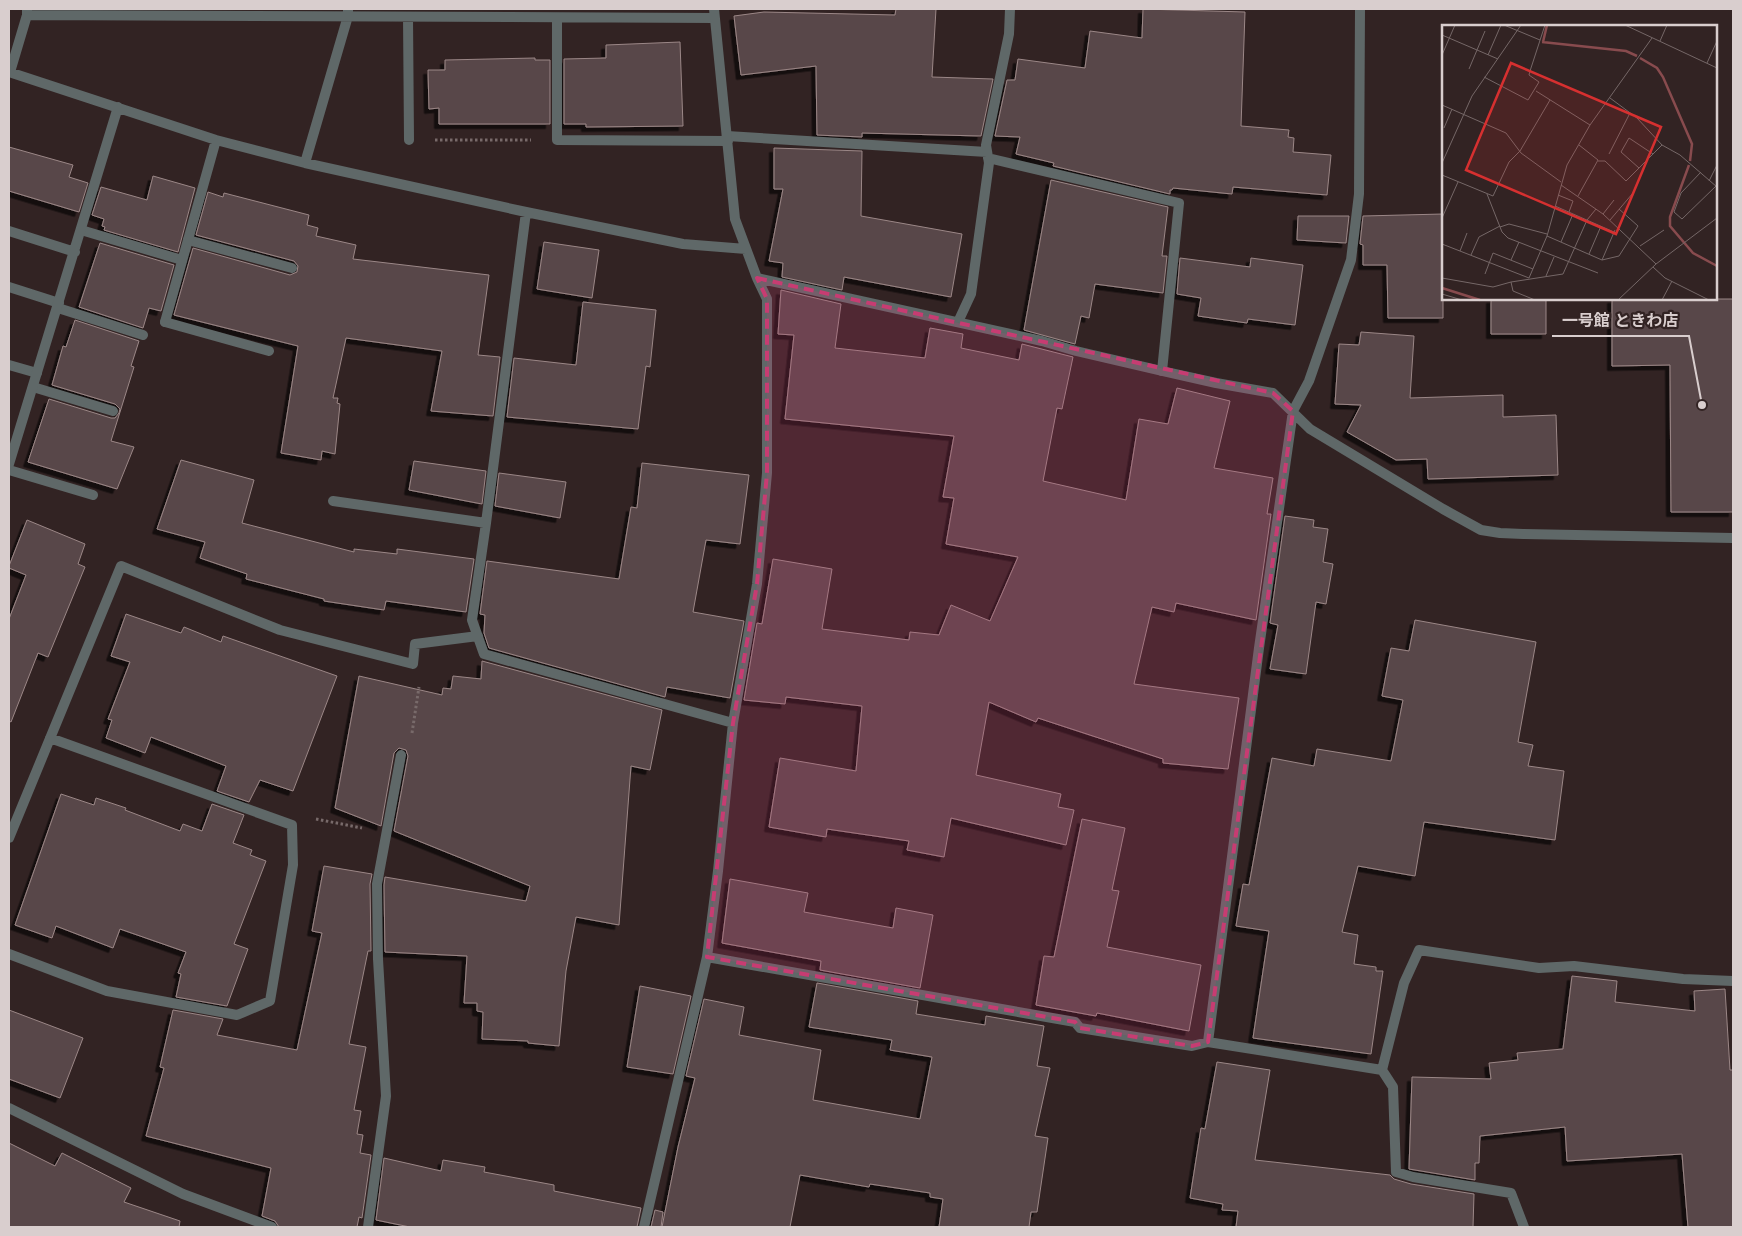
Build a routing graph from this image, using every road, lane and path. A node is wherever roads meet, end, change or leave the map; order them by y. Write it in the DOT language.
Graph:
graph roads {
  1 [pos="1010,9"];
  2 [pos="1360,9"];
  3 [pos="27,12"];
  4 [pos="348,12"];
  5 [pos="186,13"];
  6 [pos="508,13"];
  7 [pos="714,13"];
  8 [pos="408,17"];
  9 [pos="557,18"];
  10 [pos="9,72"];
  11 [pos="118,107"];
  12 [pos="728,138"];
  13 [pos="216,140"];
  14 [pos="409,140"];
  15 [pos="557,140"];
  16 [pos="987,155"];
  17 [pos="304,163"];
  18 [pos="526,212"];
  19 [pos="81,230"];
  20 [pos="9,232"];
  21 [pos="188,240"];
  22 [pos="746,249"];
  23 [pos="75,252"];
  24 [pos="182,260"];
  25 [pos="292,268"];
  26 [pos="757,278"];
  27 [pos="9,288"];
  28 [pos="58,305"];
  29 [pos="958,322"];
  30 [pos="143,335"];
  31 [pos="270,351"];
  32 [pos="9,365"];
  33 [pos="1162,371"];
  34 [pos="37,373"];
  35 [pos="32,387"];
  36 [pos="113,411"];
  37 [pos="1293,411"];
  38 [pos="10,459"];
  39 [pos="9,470"];
  40 [pos="93,495"];
  41 [pos="333,500"];
  42 [pos="486,523"];
  43 [pos="1733,538"];
  44 [pos="478,636"];
  45 [pos="413,664"];
  46 [pos="733,723"];
  47 [pos="50,738"];
  48 [pos="401,755"];
  49 [pos="292,825"];
  50 [pos="387,833"];
  51 [pos="9,838"];
  52 [pos="9,954"];
  53 [pos="707,957"];
  54 [pos="1733,981"];
  55 [pos="1208,1042"];
  56 [pos="1382,1070"];
  57 [pos="9,1108"];
  58 [pos="272,1227"];
  59 [pos="368,1227"];
  60 [pos="644,1227"];
  61 [pos="1524,1227"];
  1 -- 16 [label="street"];
  2 -- 37 [label="street"];
  3 -- 5 [label="street"];
  3 -- 10 [label="street"];
  4 -- 5 [label="street"];
  4 -- 8 [label="street"];
  4 -- 17 [label="street"];
  6 -- 8 [label="street"];
  6 -- 9 [label="street"];
  7 -- 9 [label="street"];
  7 -- 12 [label="street"];
  8 -- 14 [label="street"];
  9 -- 15 [label="street"];
  10 -- 11 [label="street"];
  11 -- 13 [label="street"];
  11 -- 19 [label="street"];
  12 -- 15 [label="street"];
  12 -- 16 [label="street"];
  12 -- 22 [label="street"];
  13 -- 17 [label="street"];
  13 -- 21 [label="street"];
  14 -- 15 [label="path"];
  16 -- 29 [label="street"];
  16 -- 33 [label="street"];
  17 -- 18 [label="street"];
  18 -- 22 [label="street"];
  18 -- 42 [label="street"];
  19 -- 23 [label="street"];
  19 -- 24 [label="street"];
  20 -- 23 [label="street"];
  21 -- 24 [label="street"];
  21 -- 25 [label="street"];
  22 -- 26 [label="street"];
  23 -- 28 [label="street"];
  24 -- 31 [label="street"];
  26 -- 29 [label="street"];
  26 -- 46 [label="street"];
  27 -- 28 [label="street"];
  28 -- 30 [label="street"];
  28 -- 34 [label="street"];
  29 -- 33 [label="street"];
  32 -- 34 [label="street"];
  33 -- 37 [label="street"];
  34 -- 35 [label="street"];
  35 -- 36 [label="street"];
  35 -- 38 [label="street"];
  37 -- 43 [label="street"];
  37 -- 55 [label="street"];
  39 -- 40 [label="street"];
  41 -- 42 [label="street"];
  42 -- 44 [label="street"];
  44 -- 45 [label="street"];
  44 -- 46 [label="street"];
  45 -- 47 [label="street"];
  45 -- 48 [label="path"];
  46 -- 53 [label="street"];
  47 -- 49 [label="street"];
  47 -- 51 [label="street"];
  48 -- 50 [label="street"];
  49 -- 50 [label="path"];
  49 -- 52 [label="street"];
  50 -- 59 [label="street"];
  53 -- 55 [label="street"];
  53 -- 60 [label="street"];
  54 -- 56 [label="street"];
  55 -- 56 [label="street"];
  56 -- 61 [label="street"];
  57 -- 58 [label="street"];
}
